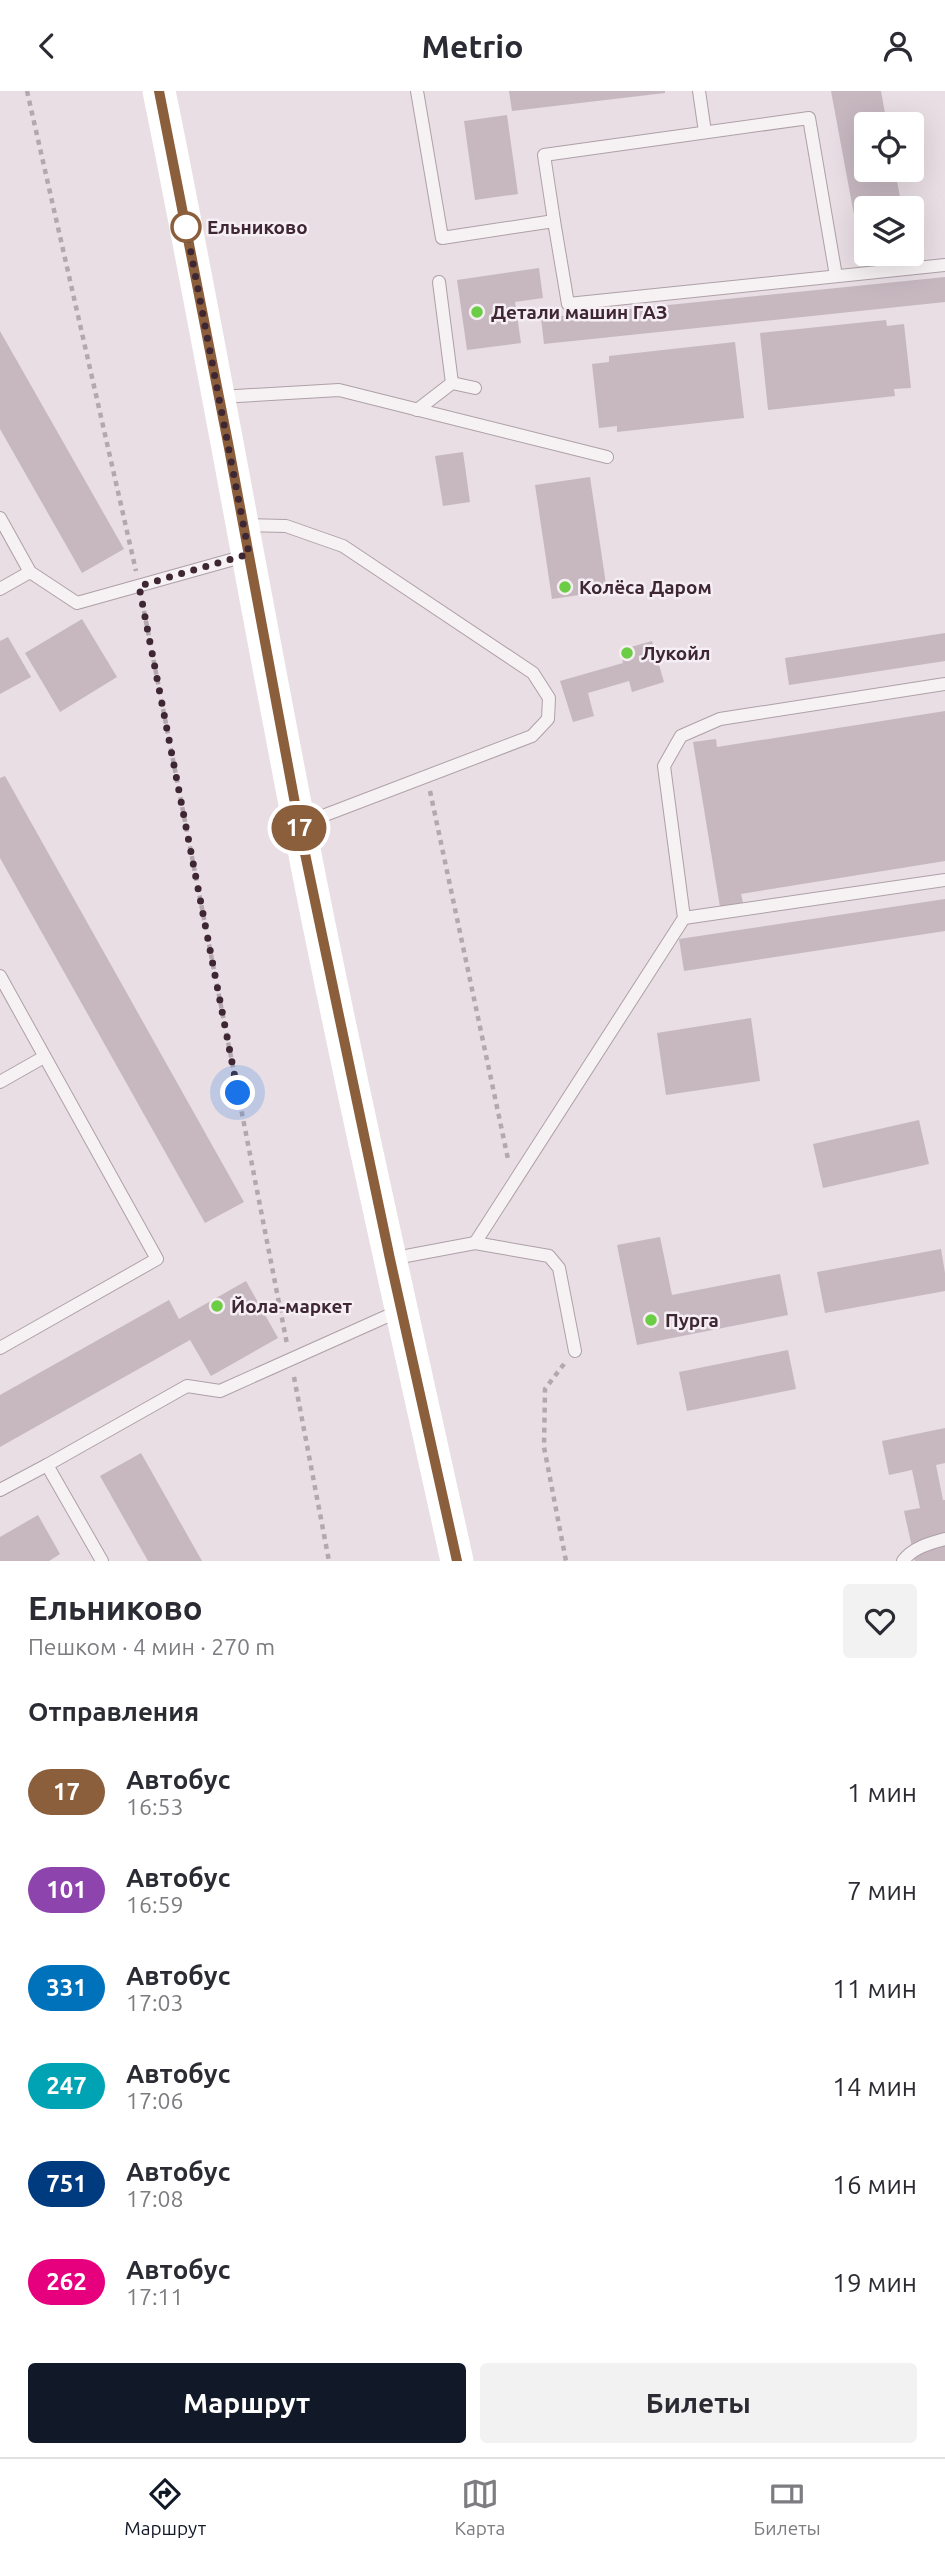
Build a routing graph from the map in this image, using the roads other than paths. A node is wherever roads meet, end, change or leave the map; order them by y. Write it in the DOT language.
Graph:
graph roads {
  1 [pos="159,91"];
  2 [pos="417,91"];
  3 [pos="699,91"];
  4 [pos="705,132"];
  5 [pos="554,221"];
  6 [pos="945,265"];
  7 [pos="836,276"];
  8 [pos="439,282"];
  9 [pos="452,383"];
  10 [pos="475,388"];
  11 [pos="220,397"];
  12 [pos="417,409"];
  13 [pos="607,457"];
  14 [pos="0,518"];
  15 [pos="247,540"];
  16 [pos="30,572"];
  17 [pos="0,589"];
  18 [pos="945,684"];
  19 [pos="299,825"];
  20 [pos="945,880"];
  21 [pos="684,918"];
  22 [pos="0,976"];
  23 [pos="44,1057"];
  24 [pos="0,1082"];
  25 [pos="475,1243"];
  26 [pos="390,1259"];
  27 [pos="401,1310"];
  28 [pos="0,1348"];
  29 [pos="575,1351"];
  30 [pos="47,1465"];
  31 [pos="0,1490"];
  32 [pos="945,1539"];
  33 [pos="102,1561"];
  34 [pos="457,1561"];
  35 [pos="903,1561"];
  1 -- 11 [label="main road"];
  2 -- 5 [label="lane"];
  3 -- 4 [label="lane"];
  4 -- 5 [label="lane"];
  4 -- 7 [label="lane"];
  5 -- 7 [label="lane"];
  6 -- 7 [label="lane"];
  8 -- 9 [label="lane"];
  9 -- 10 [label="lane"];
  9 -- 12 [label="lane"];
  11 -- 12 [label="lane"];
  11 -- 15 [label="main road"];
  12 -- 13 [label="lane"];
  14 -- 16 [label="lane"];
  15 -- 16 [label="lane"];
  15 -- 19 [label="main road"];
  15 -- 19 [label="lane"];
  16 -- 17 [label="lane"];
  18 -- 21 [label="lane"];
  19 -- 26 [label="main road"];
  20 -- 21 [label="lane"];
  21 -- 25 [label="lane"];
  22 -- 23 [label="lane"];
  23 -- 24 [label="lane"];
  23 -- 28 [label="lane"];
  25 -- 26 [label="lane"];
  25 -- 29 [label="lane"];
  26 -- 27 [label="main road"];
  27 -- 30 [label="lane"];
  27 -- 34 [label="main road"];
  30 -- 31 [label="lane"];
  30 -- 33 [label="lane"];
  32 -- 35 [label="lane"];
}
